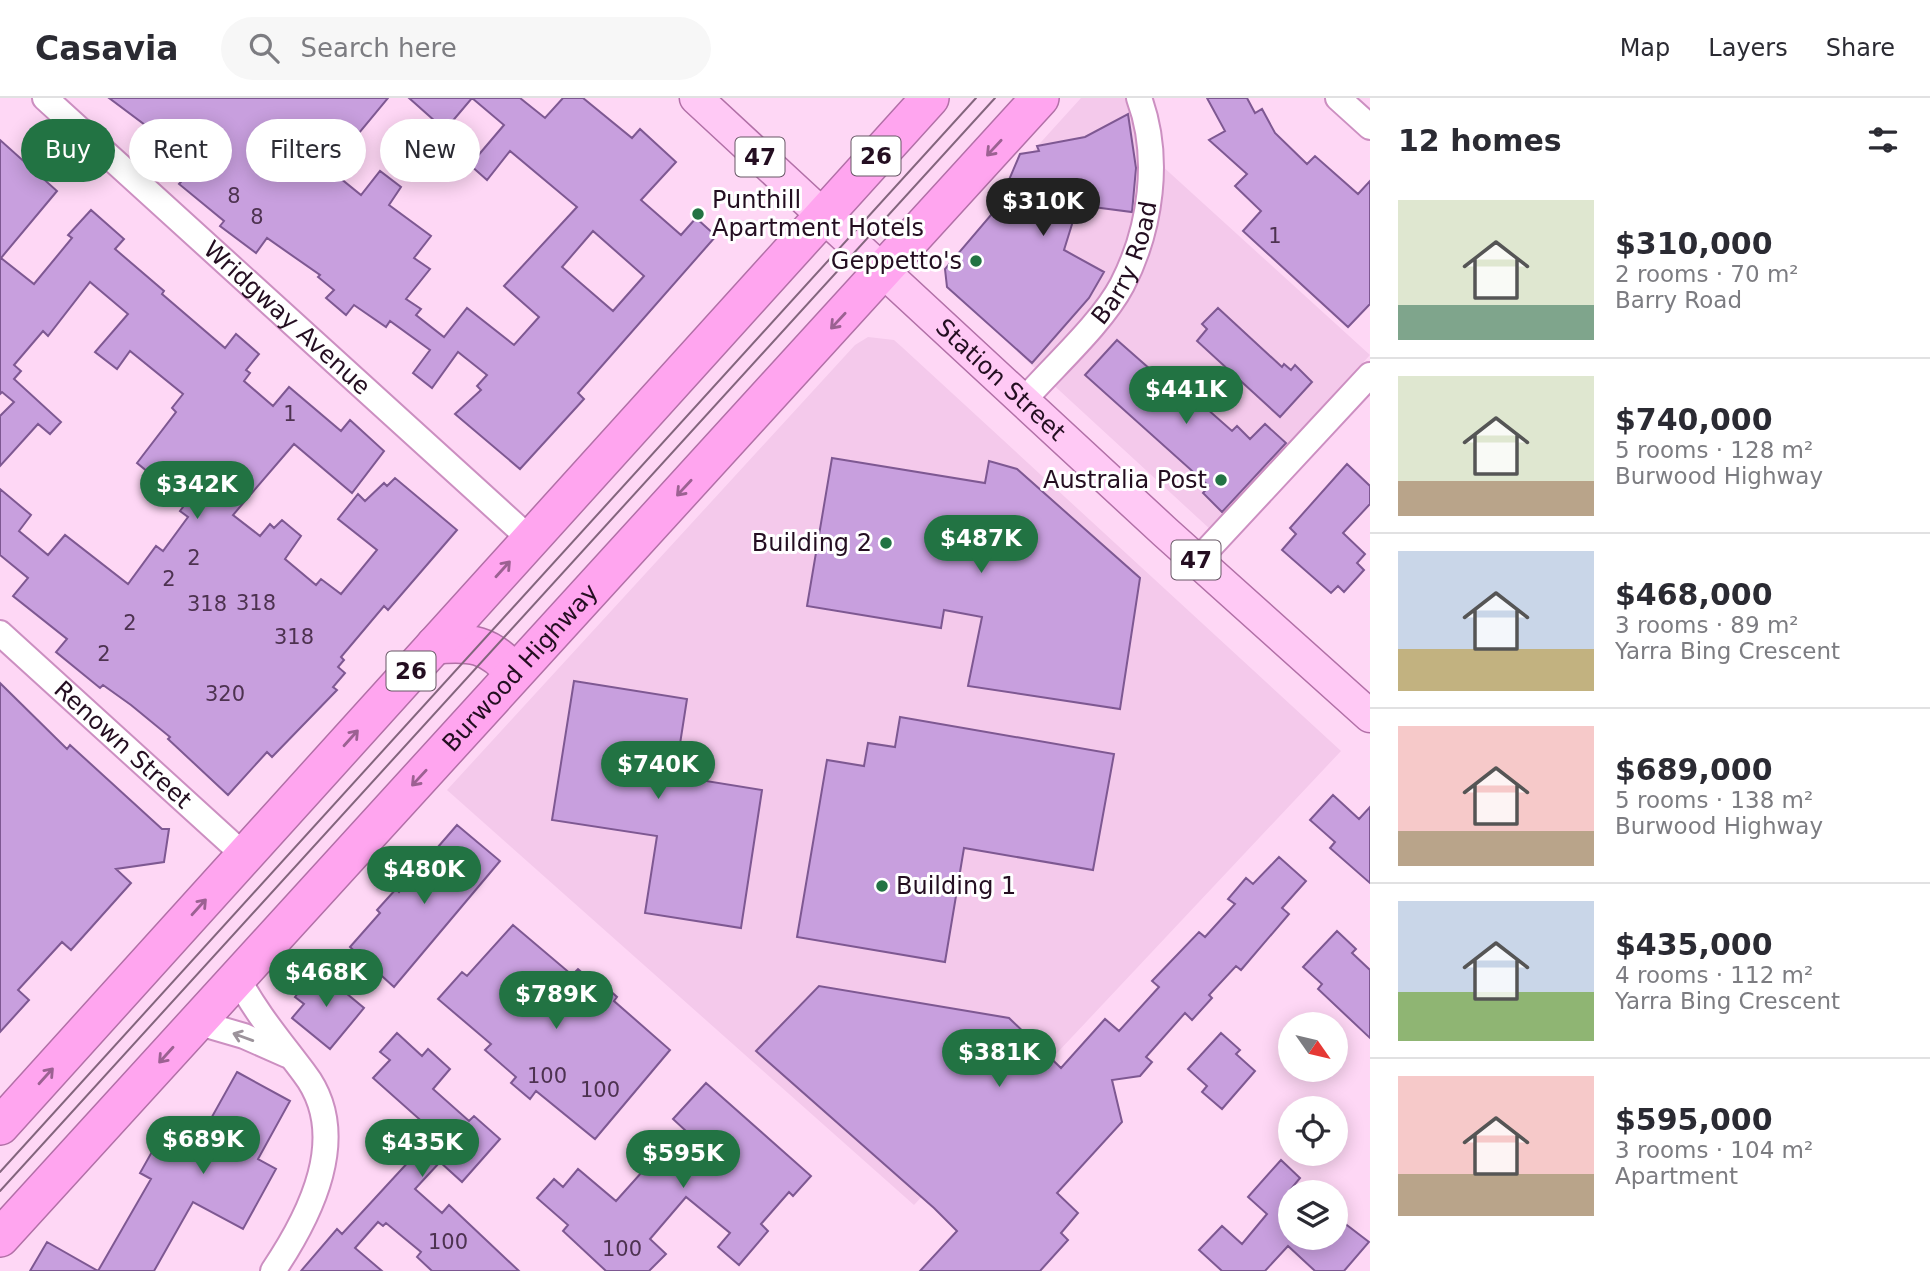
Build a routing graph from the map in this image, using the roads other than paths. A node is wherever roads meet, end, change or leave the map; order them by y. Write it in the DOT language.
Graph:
graph roads {
  1 [pos="45,98"];
  2 [pos="696,98"];
  3 [pos="930,98"];
  4 [pos="1040,98"];
  5 [pos="1139,98"];
  6 [pos="1338,98"];
  7 [pos="1370,127"];
  8 [pos="823,216"];
  9 [pos="884,270"];
  10 [pos="1370,375"];
  11 [pos="1025,400"];
  12 [pos="529,538"];
  13 [pos="1197,561"];
  14 [pos="0,633"];
  15 [pos="435,645"];
  16 [pos="514,673"];
  17 [pos="1370,716"];
  18 [pos="245,856"];
  19 [pos="237,977"];
  20 [pos="196,1022"];
  21 [pos="288,1056"];
  22 [pos="0,1126"];
  23 [pos="0,1238"];
  24 [pos="273,1271"];
  1 -- 12 [label="street, Wridgway Avenue"];
  2 -- 8 [label="main road, Station Street / 47"];
  3 -- 8 [label="highway, 26"];
  4 -- 9 [label="highway, Burwood Highway, one-way"];
  5 -- 11 [label="street, Barry Road"];
  6 -- 7 [label="street"];
  8 -- 9 [label="main road, Station Street / 47"];
  8 -- 12 [label="highway, 26"];
  9 -- 11 [label="main road, Station Street / 47"];
  9 -- 16 [label="highway, Burwood Highway, one-way"];
  10 -- 13 [label="street"];
  11 -- 13 [label="main road, Station Street / 47"];
  15 -- 12 [label="highway, 26, one-way"];
  13 -- 17 [label="main road, Station Street / 47"];
  14 -- 18 [label="street, Renown Street"];
  15 -- 16 [label="highway"];
  18 -- 15 [label="highway, 26, one-way"];
  16 -- 19 [label="highway, Burwood Highway, one-way"];
  22 -- 18 [label="highway, 26, one-way"];
  19 -- 20 [label="highway, Burwood Highway"];
  19 -- 21 [label="street"];
  21 -- 20 [label="street, one-way"];
  20 -- 23 [label="highway, Burwood Highway, one-way"];
  21 -- 24 [label="street"];
}
